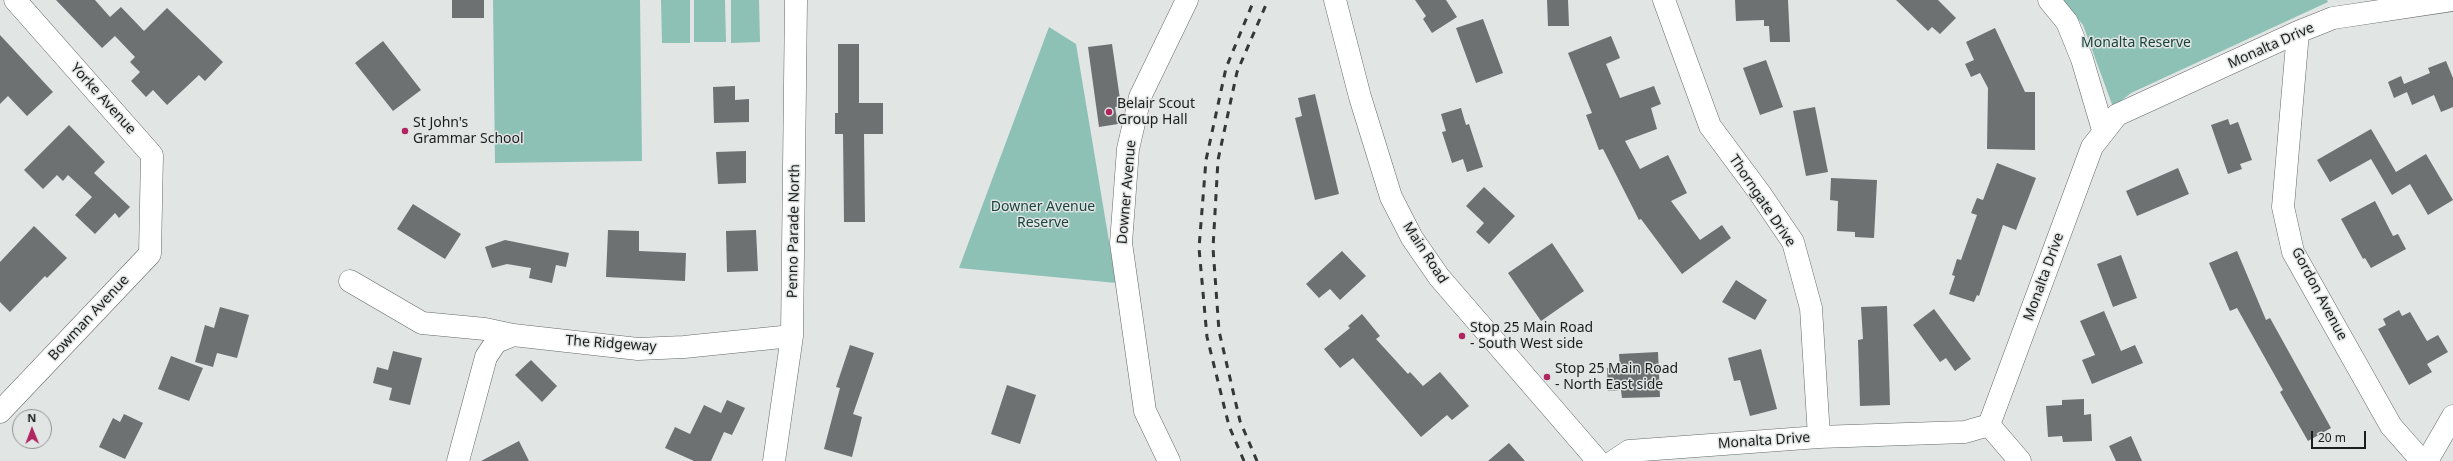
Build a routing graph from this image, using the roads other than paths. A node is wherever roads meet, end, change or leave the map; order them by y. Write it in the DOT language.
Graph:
graph roads {
  1 [pos="15,0"];
  2 [pos="796,0"];
  3 [pos="1187,0"];
  4 [pos="1664,0"];
  5 [pos="2049,0"];
  6 [pos="2453,0"];
  7 [pos="1337,6"];
  8 [pos="2298,32"];
  9 [pos="2103,130"];
  10 [pos="151,214"];
  11 [pos="350,281"];
  12 [pos="513,335"];
  13 [pos="792,336"];
  14 [pos="0,412"];
  15 [pos="2453,416"];
  16 [pos="1989,425"];
  17 [pos="1819,437"];
  18 [pos="458,461"];
  19 [pos="774,461"];
  20 [pos="1169,461"];
  21 [pos="1598,461"];
  22 [pos="1614,461"];
  23 [pos="2020,461"];
  24 [pos="2422,461"];
  25 [pos="2427,461"];
  1 -- 10 [label="street, Yorke Avenue"];
  2 -- 13 [label="street, Penno Parade North"];
  3 -- 20 [label="street, Downer Avenue"];
  4 -- 17 [label="street, Thorngate Drive"];
  5 -- 9 [label="street"];
  6 -- 8 [label="street, Monalta Drive"];
  7 -- 21 [label="street, Main Road"];
  8 -- 9 [label="street, Monalta Drive"];
  8 -- 24 [label="street, Gordon Avenue"];
  9 -- 16 [label="street, Monalta Drive"];
  10 -- 14 [label="street, Bowman Avenue"];
  11 -- 12 [label="street"];
  12 -- 13 [label="street, The Ridgeway"];
  12 -- 18 [label="street"];
  13 -- 19 [label="street, Penno Parade North"];
  15 -- 25 [label="street"];
  16 -- 17 [label="street, Monalta Drive"];
  16 -- 23 [label="street"];
  17 -- 22 [label="street, Monalta Drive"];
}
